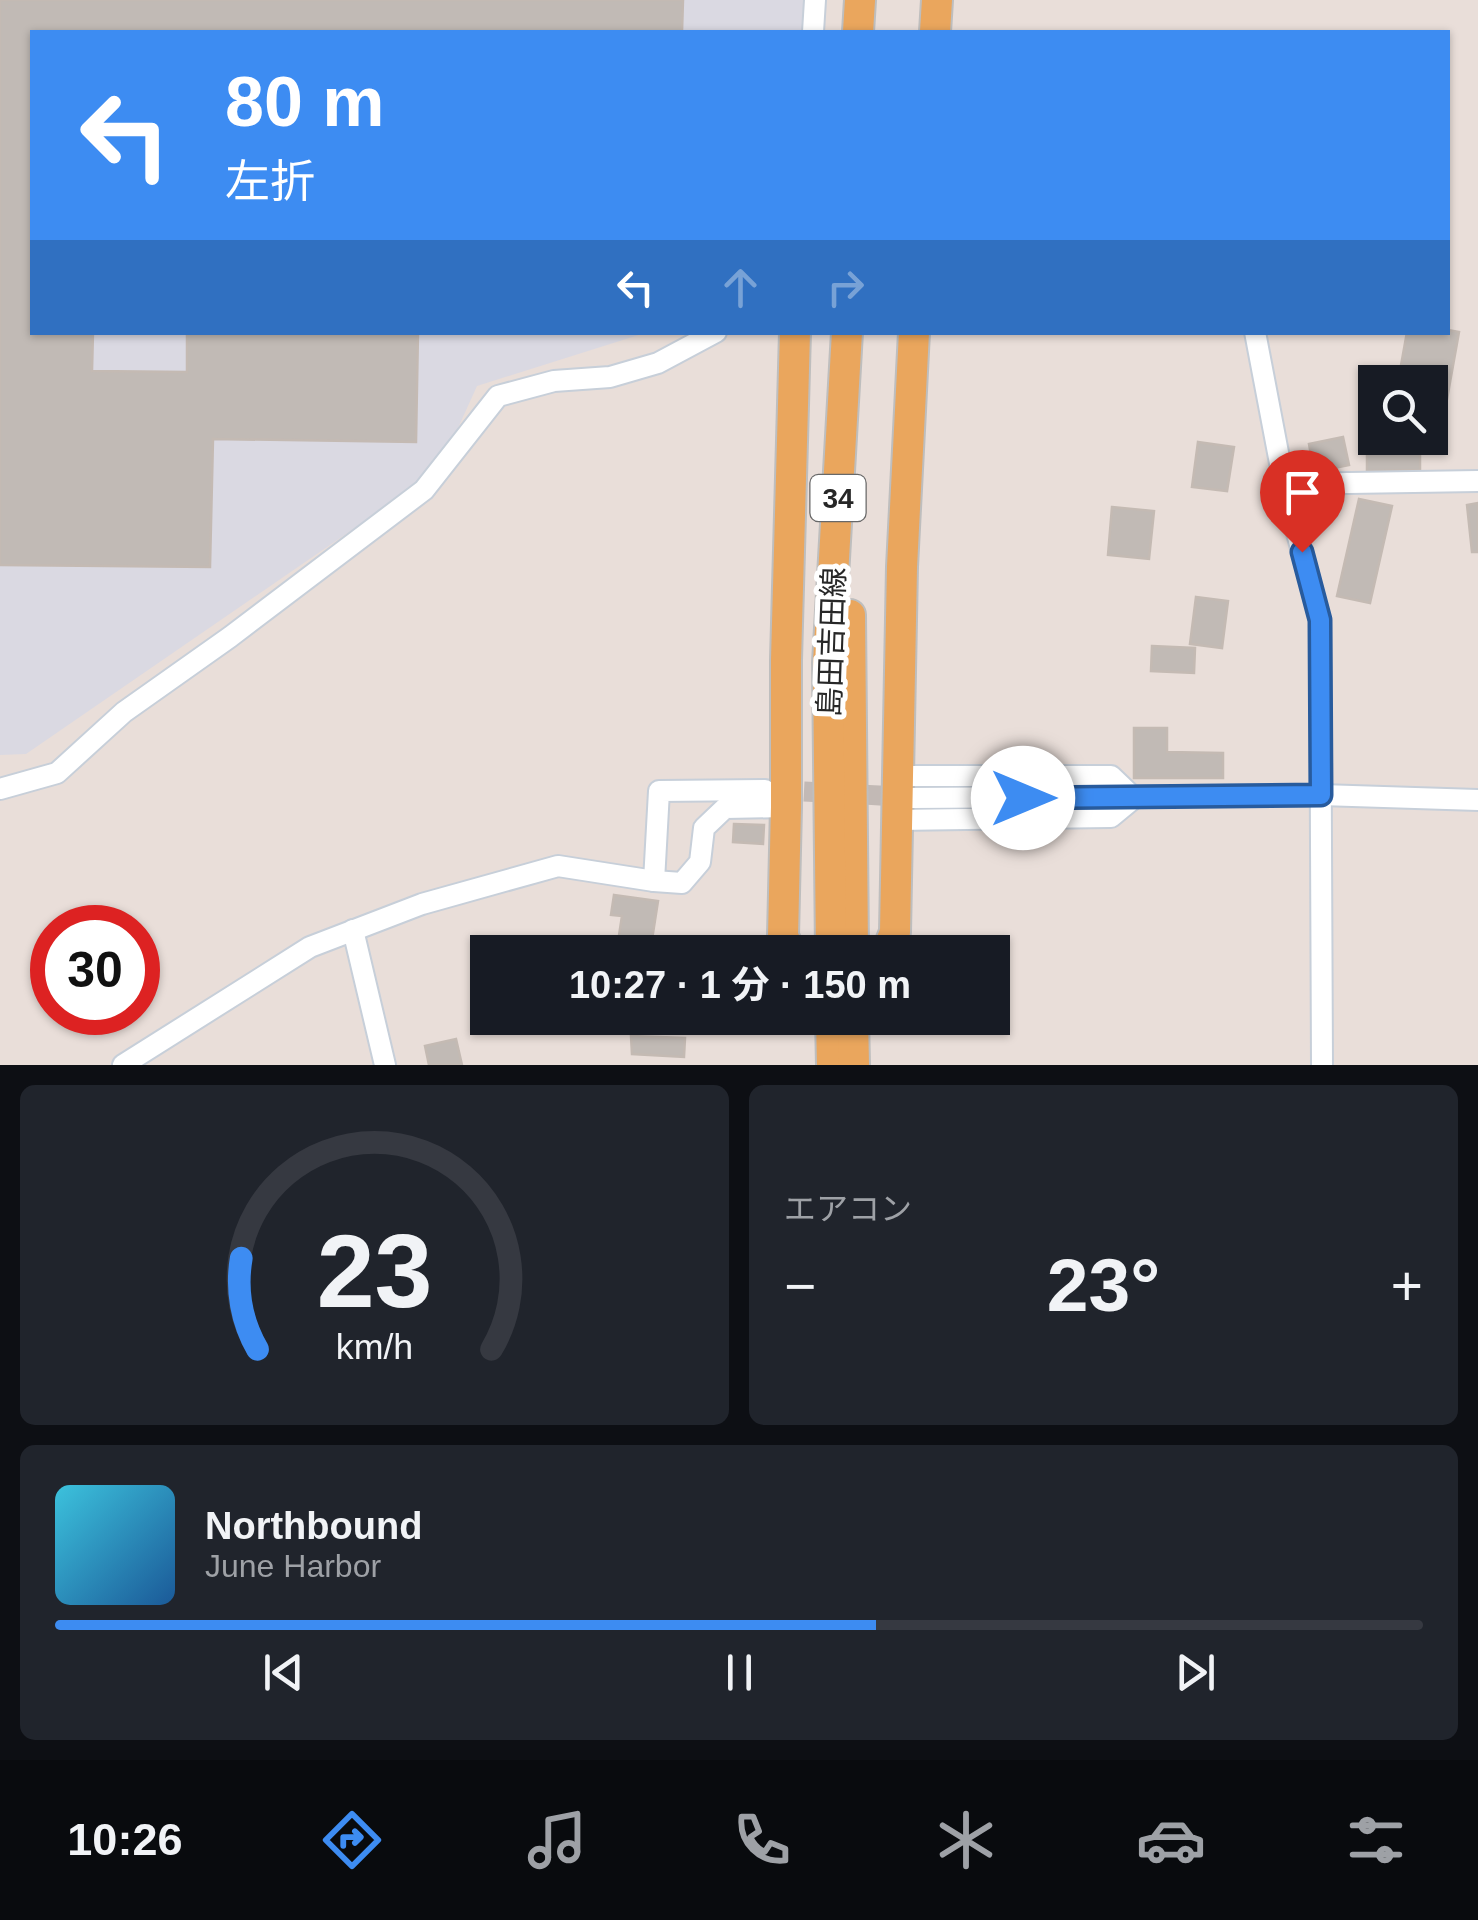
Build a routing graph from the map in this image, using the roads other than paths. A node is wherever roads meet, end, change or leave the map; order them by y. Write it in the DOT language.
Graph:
graph roads {
  1 [pos="815,0"];
  2 [pos="860,0"];
  3 [pos="937,0"];
  4 [pos="813,30"];
  5 [pos="858,30"];
  6 [pos="935,30"];
  7 [pos="710,335"];
  8 [pos="794,335"];
  9 [pos="848,335"];
  10 [pos="848,335"];
  11 [pos="914,335"];
  12 [pos="1256,335"];
  13 [pos="1478,481"];
  14 [pos="1284,484"];
  15 [pos="0,789"];
  16 [pos="1321,795"];
  17 [pos="776,798"];
  18 [pos="903,798"];
  19 [pos="1134,798"];
  20 [pos="1478,800"];
  21 [pos="654,881"];
  22 [pos="353,930"];
  23 [pos="783,935"];
  24 [pos="831,935"];
  25 [pos="853,935"];
  26 [pos="893,935"];
  27 [pos="828,1035"];
  28 [pos="856,1035"];
  29 [pos="843,1058"];
  30 [pos="123,1065"];
  31 [pos="385,1065"];
  32 [pos="1322,1065"];
  1 -- 4 [label="street"];
  2 -- 5 [label="main road"];
  3 -- 6 [label="main road"];
  7 -- 15 [label="street"];
  8 -- 17 [label="main road"];
  9 -- 24 [label="main road, 島田吉田線 / 34"];
  10 -- 25 [label="main road, 島田吉田線 / 34"];
  11 -- 18 [label="main road"];
  12 -- 14 [label="street"];
  13 -- 14 [label="street"];
  14 -- 16 [label="street"];
  16 -- 19 [label="street"];
  16 -- 20 [label="street"];
  16 -- 32 [label="street"];
  17 -- 21 [label="street"];
  17 -- 21 [label="street"];
  17 -- 23 [label="main road"];
  18 -- 19 [label="street"];
  18 -- 19 [label="street"];
  18 -- 26 [label="main road"];
  21 -- 22 [label="street"];
  22 -- 30 [label="street"];
  22 -- 31 [label="street"];
  27 -- 29 [label="main road"];
  28 -- 29 [label="main road"];
}
